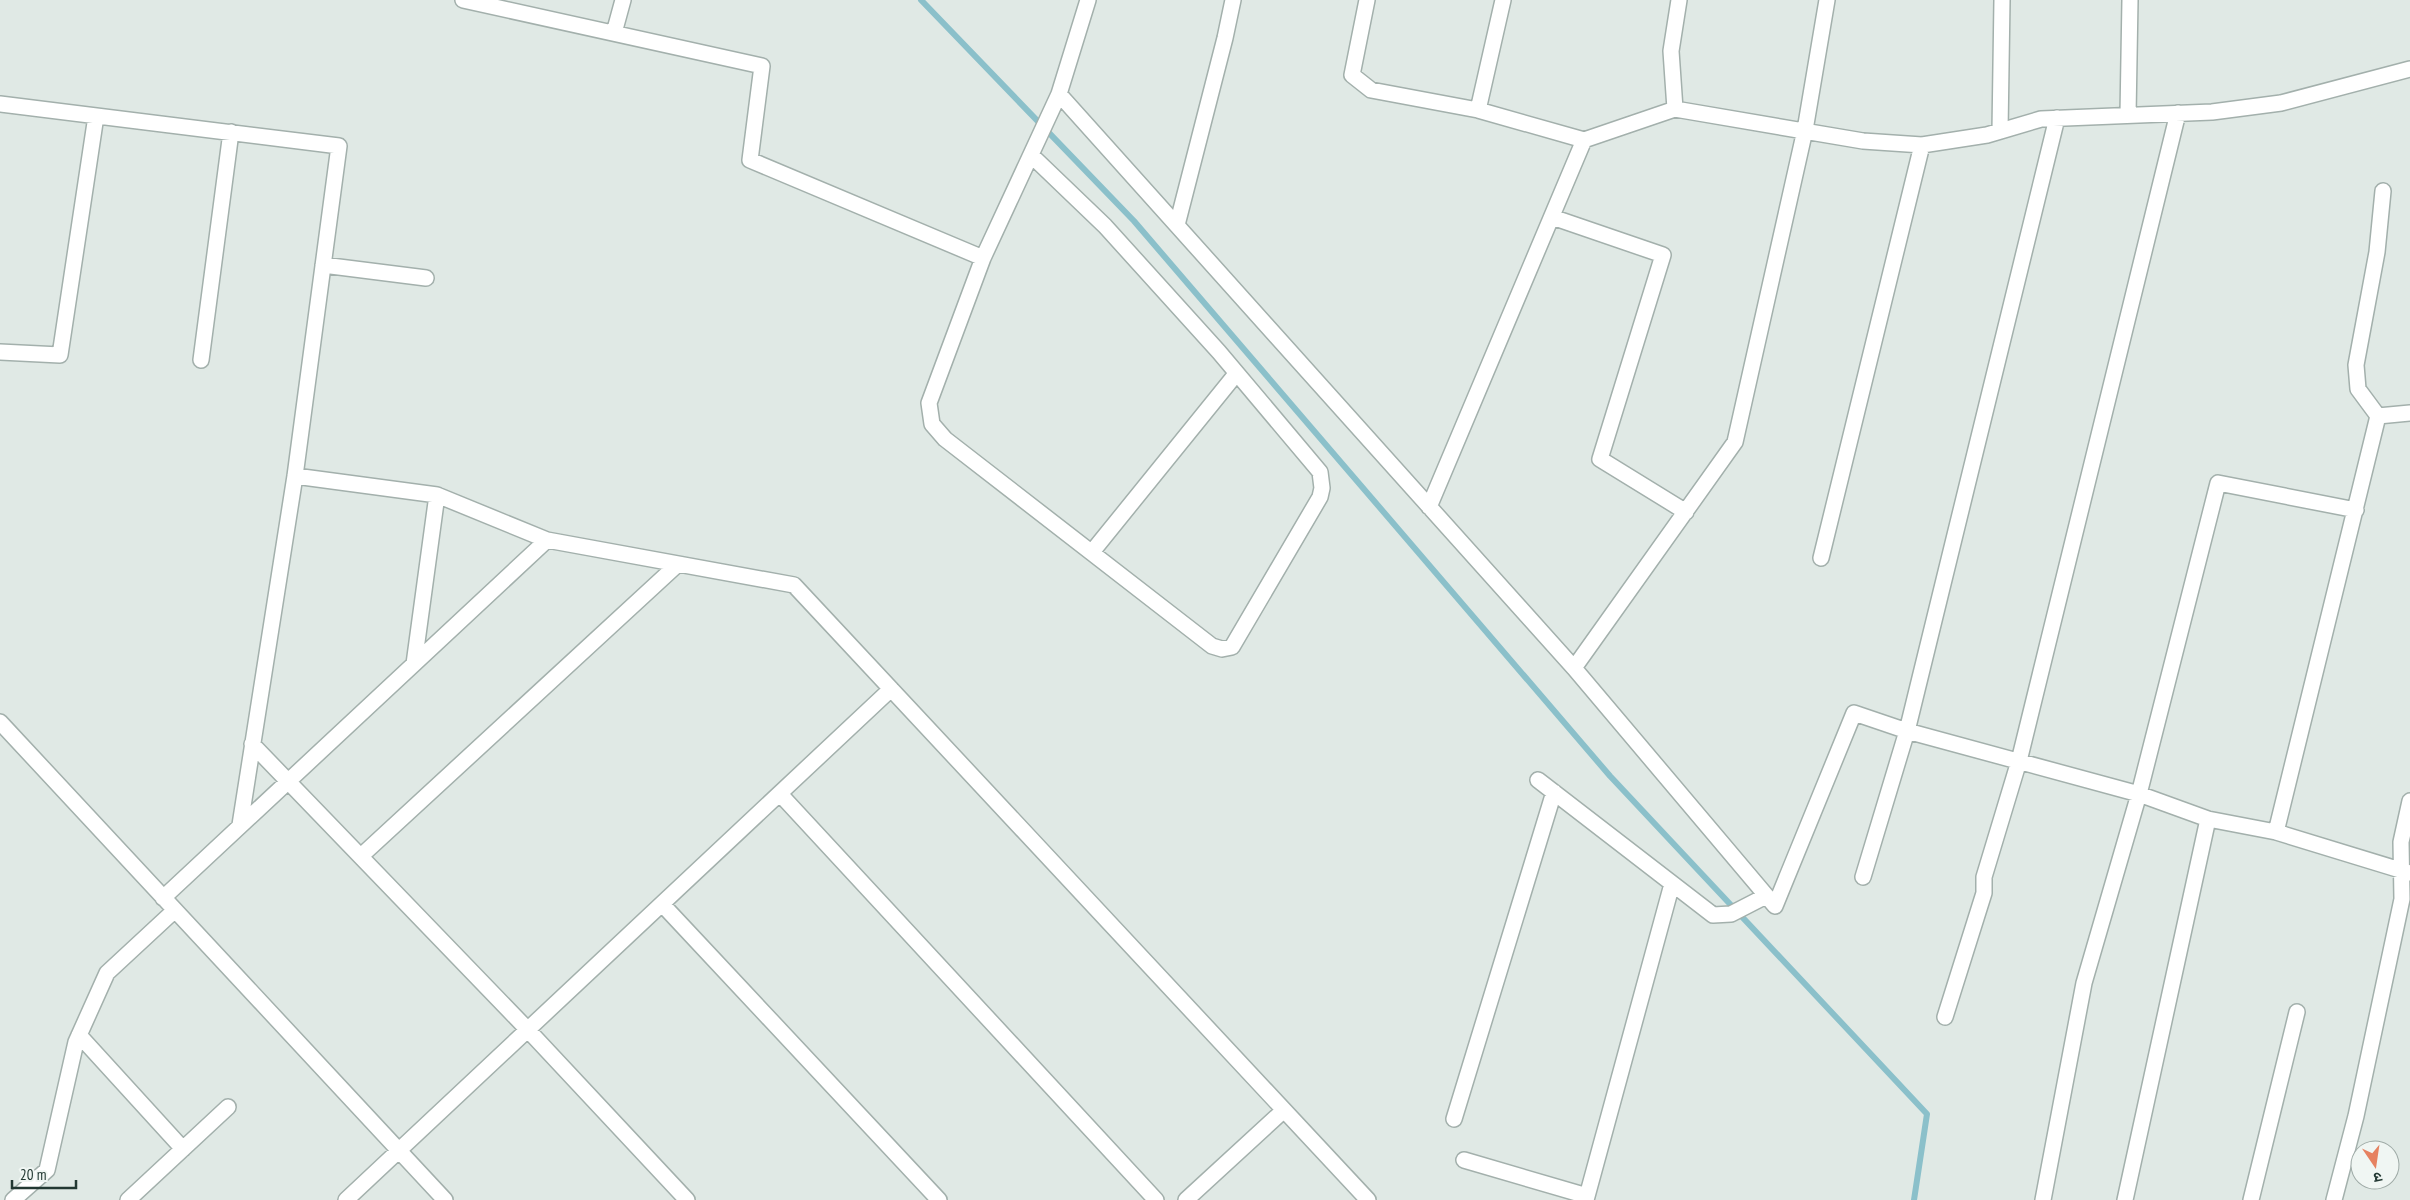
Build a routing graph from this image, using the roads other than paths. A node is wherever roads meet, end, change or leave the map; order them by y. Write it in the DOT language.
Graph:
graph roads {
  1 [pos="463,0"];
  2 [pos="623,0"];
  3 [pos="1088,0"];
  4 [pos="1233,0"];
  5 [pos="1367,0"];
  6 [pos="1503,0"];
  7 [pos="1679,0"];
  8 [pos="1827,0"];
  9 [pos="2002,0"];
  10 [pos="2130,0"];
  11 [pos="614,33"];
  12 [pos="2410,69"];
  13 [pos="1059,94"];
  14 [pos="0,104"];
  15 [pos="1676,109"];
  16 [pos="1478,110"];
  17 [pos="2178,113"];
  18 [pos="2128,115"];
  19 [pos="96,116"];
  20 [pos="2058,118"];
  21 [pos="1805,130"];
  22 [pos="2000,131"];
  23 [pos="231,132"];
  24 [pos="1584,140"];
  25 [pos="1922,145"];
  26 [pos="1031,155"];
  27 [pos="2383,191"];
  28 [pos="1552,217"];
  29 [pos="1177,225"];
  30 [pos="983,258"];
  31 [pos="323,265"];
  32 [pos="426,278"];
  33 [pos="0,352"];
  34 [pos="201,360"];
  35 [pos="1236,374"];
  36 [pos="2410,414"];
  37 [pos="2378,416"];
  38 [pos="295,476"];
  39 [pos="437,495"];
  40 [pos="1429,507"];
  41 [pos="2356,510"];
  42 [pos="1686,512"];
  43 [pos="547,540"];
  44 [pos="1092,552"];
  45 [pos="1821,558"];
  46 [pos="678,564"];
  47 [pos="414,664"];
  48 [pos="1574,668"];
  49 [pos="891,690"];
  50 [pos="0,722"];
  51 [pos="1907,731"];
  52 [pos="252,744"];
  53 [pos="2019,761"];
  54 [pos="1538,780"];
  55 [pos="288,781"];
  56 [pos="1554,792"];
  57 [pos="780,794"];
  58 [pos="2139,794"];
  59 [pos="2410,801"];
  60 [pos="2208,818"];
  61 [pos="240,825"];
  62 [pos="2276,832"];
  63 [pos="361,856"];
  64 [pos="2405,871"];
  65 [pos="1863,877"];
  66 [pos="1672,884"];
  67 [pos="1766,896"];
  68 [pos="163,898"];
  69 [pos="662,904"];
  70 [pos="175,910"];
  71 [pos="2297,1012"];
  72 [pos="1945,1017"];
  73 [pos="528,1030"];
  74 [pos="79,1035"];
  75 [pos="228,1108"];
  76 [pos="1284,1110"];
  77 [pos="1454,1119"];
  78 [pos="183,1149"];
  79 [pos="399,1151"];
  80 [pos="1464,1160"];
  81 [pos="19,1198"];
  82 [pos="1586,1198"];
  83 [pos="128,1200"];
  84 [pos="346,1200"];
  85 [pos="445,1200"];
  86 [pos="687,1200"];
  87 [pos="939,1200"];
  88 [pos="1156,1200"];
  89 [pos="1186,1200"];
  90 [pos="1368,1200"];
  91 [pos="2043,1200"];
  92 [pos="2125,1200"];
  93 [pos="2251,1200"];
  94 [pos="2334,1200"];
  1 -- 11 [label="street"];
  2 -- 11 [label="street"];
  3 -- 13 [label="street"];
  4 -- 29 [label="street"];
  5 -- 16 [label="street"];
  6 -- 16 [label="street"];
  7 -- 15 [label="street"];
  8 -- 21 [label="street"];
  9 -- 22 [label="street"];
  10 -- 18 [label="street"];
  11 -- 30 [label="street"];
  12 -- 17 [label="street"];
  13 -- 26 [label="street"];
  13 -- 29 [label="street"];
  14 -- 19 [label="street"];
  15 -- 21 [label="street"];
  15 -- 24 [label="street"];
  16 -- 24 [label="street"];
  17 -- 18 [label="street"];
  17 -- 53 [label="street"];
  18 -- 20 [label="street"];
  19 -- 23 [label="street"];
  19 -- 33 [label="street"];
  20 -- 22 [label="street"];
  20 -- 51 [label="street"];
  21 -- 25 [label="street"];
  21 -- 42 [label="street"];
  22 -- 25 [label="street"];
  23 -- 31 [label="street"];
  23 -- 34 [label="street"];
  24 -- 28 [label="street"];
  25 -- 45 [label="street"];
  26 -- 30 [label="street"];
  26 -- 35 [label="street"];
  27 -- 37 [label="street"];
  28 -- 40 [label="street"];
  28 -- 42 [label="street"];
  29 -- 40 [label="street"];
  30 -- 44 [label="street"];
  31 -- 32 [label="street"];
  31 -- 38 [label="street"];
  35 -- 44 [label="street"];
  35 -- 44 [label="street"];
  36 -- 37 [label="street"];
  37 -- 41 [label="street"];
  38 -- 39 [label="street"];
  38 -- 52 [label="street"];
  39 -- 43 [label="street"];
  39 -- 47 [label="street"];
  40 -- 48 [label="street"];
  41 -- 58 [label="street"];
  41 -- 62 [label="street"];
  42 -- 48 [label="street"];
  43 -- 46 [label="street"];
  43 -- 47 [label="street"];
  46 -- 49 [label="street"];
  46 -- 63 [label="street"];
  47 -- 55 [label="street"];
  48 -- 67 [label="street"];
  49 -- 57 [label="street"];
  49 -- 76 [label="street"];
  50 -- 68 [label="street"];
  51 -- 53 [label="street"];
  51 -- 65 [label="street"];
  51 -- 67 [label="street"];
  52 -- 55 [label="street"];
  52 -- 61 [label="street"];
  53 -- 58 [label="street"];
  53 -- 72 [label="street"];
  54 -- 56 [label="street"];
  55 -- 61 [label="street"];
  55 -- 63 [label="street"];
  56 -- 66 [label="street"];
  56 -- 77 [label="street"];
  57 -- 69 [label="street"];
  57 -- 88 [label="street"];
  58 -- 60 [label="street"];
  58 -- 91 [label="street"];
  59 -- 64 [label="street"];
  60 -- 62 [label="street"];
  60 -- 92 [label="street"];
  61 -- 68 [label="street"];
  62 -- 64 [label="street"];
  63 -- 73 [label="street"];
  64 -- 94 [label="street"];
  66 -- 67 [label="street"];
  66 -- 82 [label="street"];
  68 -- 70 [label="street"];
  69 -- 73 [label="street"];
  69 -- 87 [label="street"];
  70 -- 74 [label="street"];
  70 -- 79 [label="street"];
  71 -- 93 [label="street"];
  73 -- 79 [label="street"];
  73 -- 86 [label="street"];
  74 -- 78 [label="street"];
  74 -- 81 [label="street"];
  75 -- 78 [label="street"];
  76 -- 89 [label="street"];
  76 -- 90 [label="street"];
  78 -- 83 [label="street"];
  79 -- 84 [label="street"];
  79 -- 85 [label="street"];
  80 -- 82 [label="street"];
}
